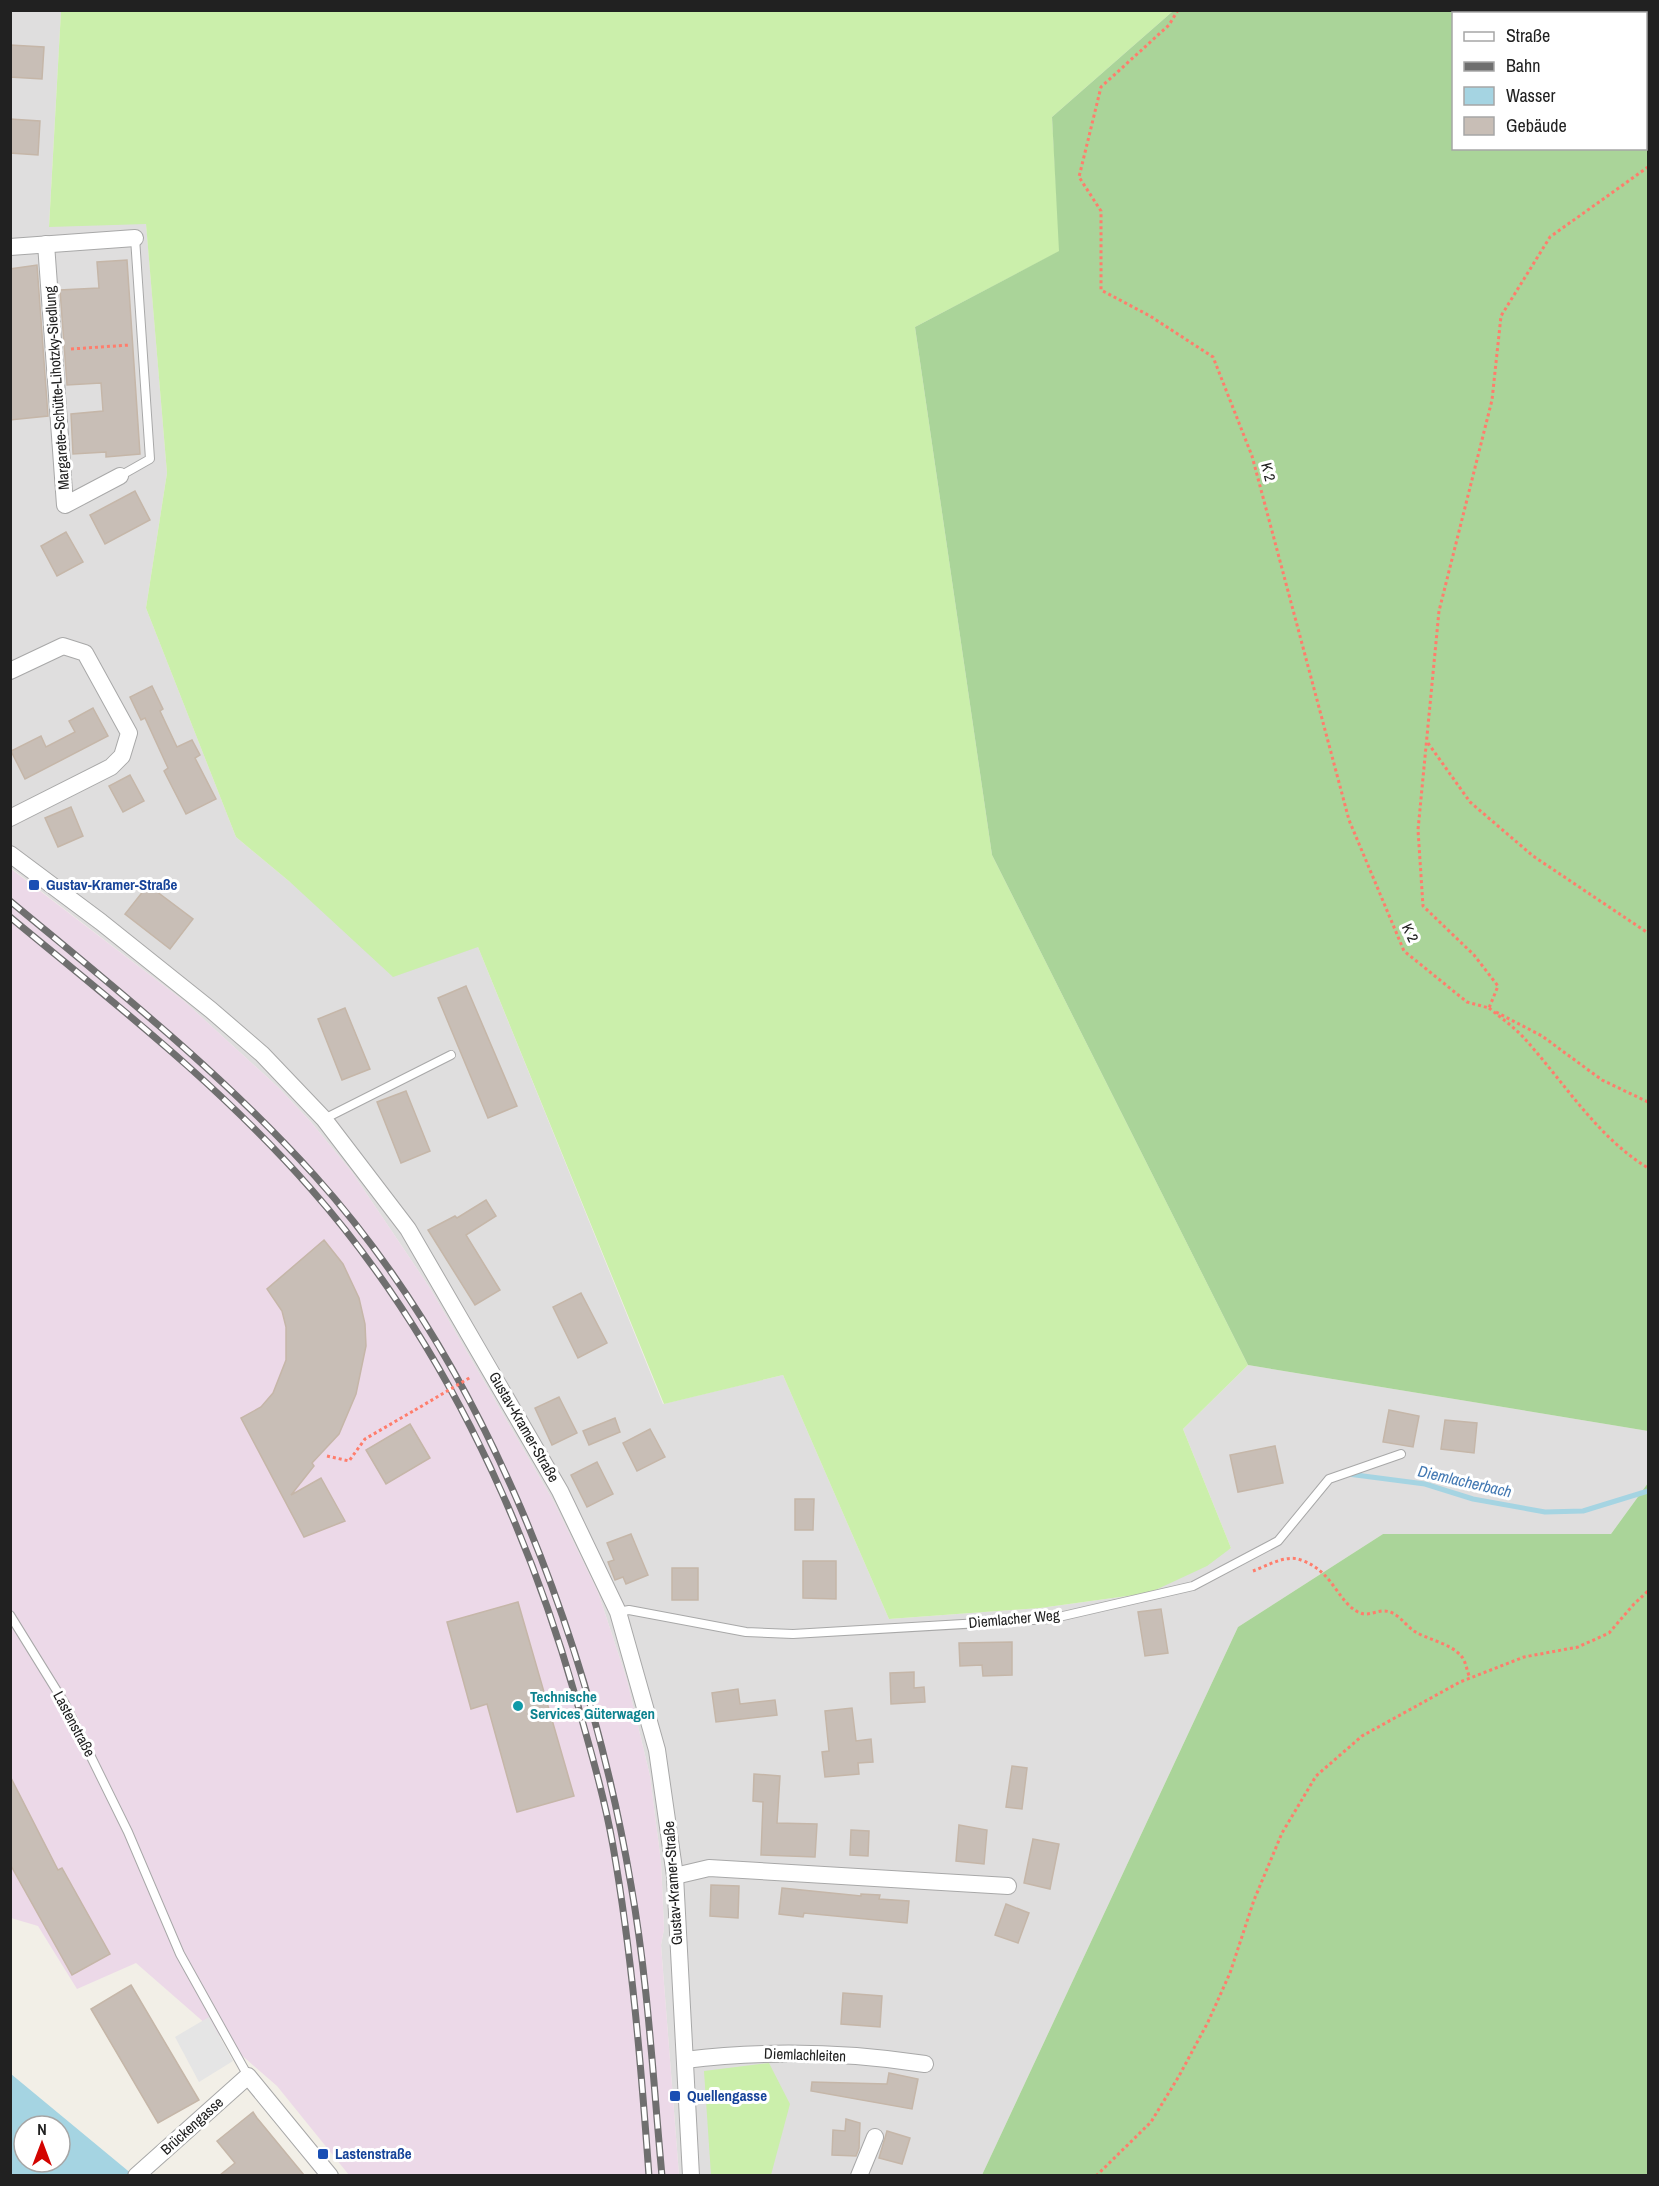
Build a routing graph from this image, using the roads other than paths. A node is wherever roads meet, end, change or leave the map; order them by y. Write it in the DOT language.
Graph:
graph roads {
  1 [pos="135,238"];
  2 [pos="46,244"];
  3 [pos="10,247"];
  4 [pos="120,476"];
  5 [pos="10,671"];
  6 [pos="10,818"];
  7 [pos="10,854"];
  8 [pos="451,1054"];
  9 [pos="324,1119"];
  10 [pos="1401,1454"];
  11 [pos="618,1611"];
  12 [pos="10,1615"];
  13 [pos="675,1876"];
  14 [pos="1008,1886"];
  15 [pos="685,2060"];
  16 [pos="924,2064"];
  17 [pos="248,2076"];
  18 [pos="876,2137"];
  19 [pos="136,2175"];
  20 [pos="330,2175"];
  21 [pos="691,2175"];
  22 [pos="859,2175"];
  1 -- 2 [label="street"];
  1 -- 4 [label="lane"];
  2 -- 3 [label="street"];
  2 -- 4 [label="street, Margarete-Schütte-Lihotzky-Siedlung"];
  5 -- 6 [label="street"];
  7 -- 9 [label="street, Gustav-Kramer-Straße"];
  8 -- 9 [label="lane"];
  9 -- 11 [label="street, Gustav-Kramer-Straße"];
  10 -- 11 [label="lane, Diemlacher Weg"];
  11 -- 13 [label="street, Gustav-Kramer-Straße"];
  12 -- 17 [label="lane, Lastenstraße"];
  13 -- 14 [label="street"];
  13 -- 15 [label="street, Gustav-Kramer-Straße"];
  15 -- 16 [label="street, Diemlachleiten"];
  15 -- 21 [label="street, Gustav-Kramer-Straße"];
  17 -- 19 [label="street, Brückengasse"];
  17 -- 20 [label="street, Lastenstraße"];
  18 -- 22 [label="street"];
}
